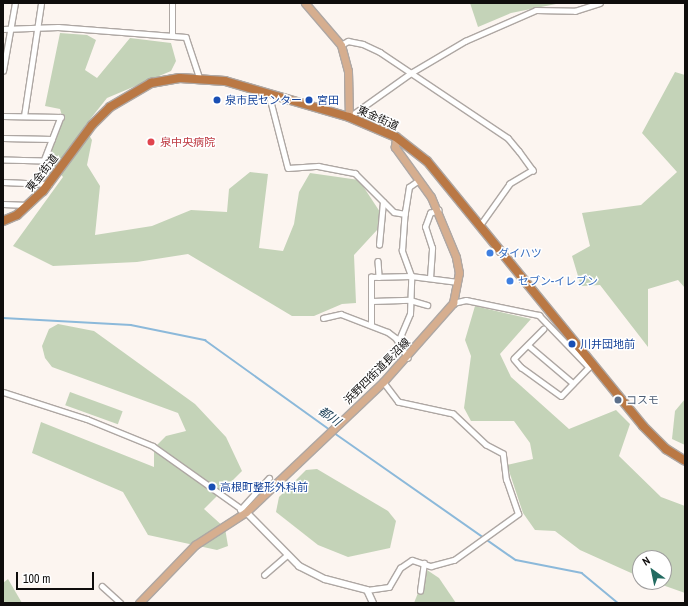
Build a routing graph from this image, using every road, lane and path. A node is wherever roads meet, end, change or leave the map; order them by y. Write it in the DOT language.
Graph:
graph roads {
  1 [pos="15,3"];
  2 [pos="41,3"];
  3 [pos="172,3"];
  4 [pos="305,3"];
  5 [pos="600,3"];
  6 [pos="3,29"];
  7 [pos="11,29"];
  8 [pos="37,29"];
  9 [pos="172,36"];
  10 [pos="341,45"];
  11 [pos="3,71"];
  12 [pos="411,73"];
  13 [pos="200,79"];
  14 [pos="269,94"];
  15 [pos="3,116"];
  16 [pos="24,116"];
  17 [pos="349,117"];
  18 [pos="396,137"];
  19 [pos="3,138"];
  20 [pos="52,139"];
  21 [pos="3,160"];
  22 [pos="419,180"];
  23 [pos="3,182"];
  24 [pos="49,184"];
  25 [pos="383,202"];
  26 [pos="3,204"];
  27 [pos="30,205"];
  28 [pos="438,210"];
  29 [pos="405,214"];
  30 [pos="3,221"];
  31 [pos="480,226"];
  32 [pos="379,245"];
  33 [pos="378,261"];
  34 [pos="411,276"];
  35 [pos="379,277"];
  36 [pos="430,278"];
  37 [pos="458,282"];
  38 [pos="410,300"];
  39 [pos="372,301"];
  40 [pos="453,303"];
  41 [pos="427,305"];
  42 [pos="322,318"];
  43 [pos="371,324"];
  44 [pos="544,329"];
  45 [pos="398,342"];
  46 [pos="528,345"];
  47 [pos="408,358"];
  48 [pos="591,366"];
  49 [pos="383,382"];
  50 [pos="573,383"];
  51 [pos="3,392"];
  52 [pos="685,461"];
  53 [pos="269,478"];
  54 [pos="243,511"];
  55 [pos="286,556"];
  56 [pos="424,563"];
  57 [pos="264,575"];
  58 [pos="102,586"];
  59 [pos="366,590"];
  60 [pos="420,591"];
  61 [pos="121,603"];
  62 [pos="140,603"];
  63 [pos="373,603"];
  1 -- 7 [label="street"];
  2 -- 8 [label="street"];
  3 -- 9 [label="street"];
  4 -- 10 [label="main road"];
  5 -- 12 [label="street"];
  6 -- 7 [label="street"];
  7 -- 8 [label="street"];
  7 -- 11 [label="street"];
  8 -- 9 [label="street"];
  8 -- 16 [label="street"];
  9 -- 13 [label="street"];
  10 -- 12 [label="street"];
  10 -- 17 [label="main road"];
  12 -- 17 [label="street"];
  12 -- 31 [label="street"];
  13 -- 14 [label="highway, 東金街道"];
  13 -- 24 [label="highway, 東金街道"];
  14 -- 17 [label="highway, 東金街道"];
  14 -- 25 [label="street"];
  15 -- 16 [label="street"];
  16 -- 20 [label="street"];
  17 -- 18 [label="highway, 東金街道"];
  18 -- 22 [label="main road, 浜野四街道長沼線"];
  18 -- 31 [label="highway, 東金街道"];
  19 -- 20 [label="street"];
  20 -- 21 [label="street"];
  22 -- 28 [label="main road, 浜野四街道長沼線"];
  22 -- 29 [label="street"];
  23 -- 24 [label="street"];
  24 -- 27 [label="highway, 東金街道"];
  25 -- 29 [label="street"];
  25 -- 32 [label="street"];
  26 -- 27 [label="street"];
  27 -- 30 [label="highway, 東金街道"];
  28 -- 36 [label="street"];
  28 -- 37 [label="main road, 浜野四街道長沼線"];
  29 -- 34 [label="street"];
  31 -- 48 [label="highway, 東金街道"];
  33 -- 35 [label="street"];
  34 -- 35 [label="street"];
  34 -- 36 [label="street"];
  34 -- 38 [label="street"];
  35 -- 39 [label="street"];
  36 -- 37 [label="street"];
  37 -- 40 [label="main road, 浜野四街道長沼線"];
  38 -- 39 [label="street"];
  38 -- 41 [label="street"];
  38 -- 45 [label="street"];
  39 -- 43 [label="street"];
  40 -- 47 [label="main road, 浜野四街道長沼線"];
  40 -- 48 [label="street"];
  42 -- 43 [label="street"];
  43 -- 45 [label="street"];
  44 -- 46 [label="street"];
  45 -- 47 [label="street"];
  46 -- 50 [label="street"];
  46 -- 50 [label="street"];
  47 -- 49 [label="main road, 浜野四街道長沼線"];
  48 -- 50 [label="street"];
  48 -- 52 [label="highway, 東金街道"];
  49 -- 54 [label="main road, 浜野四街道長沼線"];
  49 -- 56 [label="street"];
  51 -- 54 [label="street"];
  53 -- 54 [label="street"];
  54 -- 55 [label="street"];
  54 -- 62 [label="main road, 浜野四街道長沼線"];
  55 -- 57 [label="street"];
  55 -- 59 [label="street"];
  56 -- 59 [label="street"];
  56 -- 60 [label="street"];
  58 -- 61 [label="street"];
  59 -- 63 [label="street"];
}
